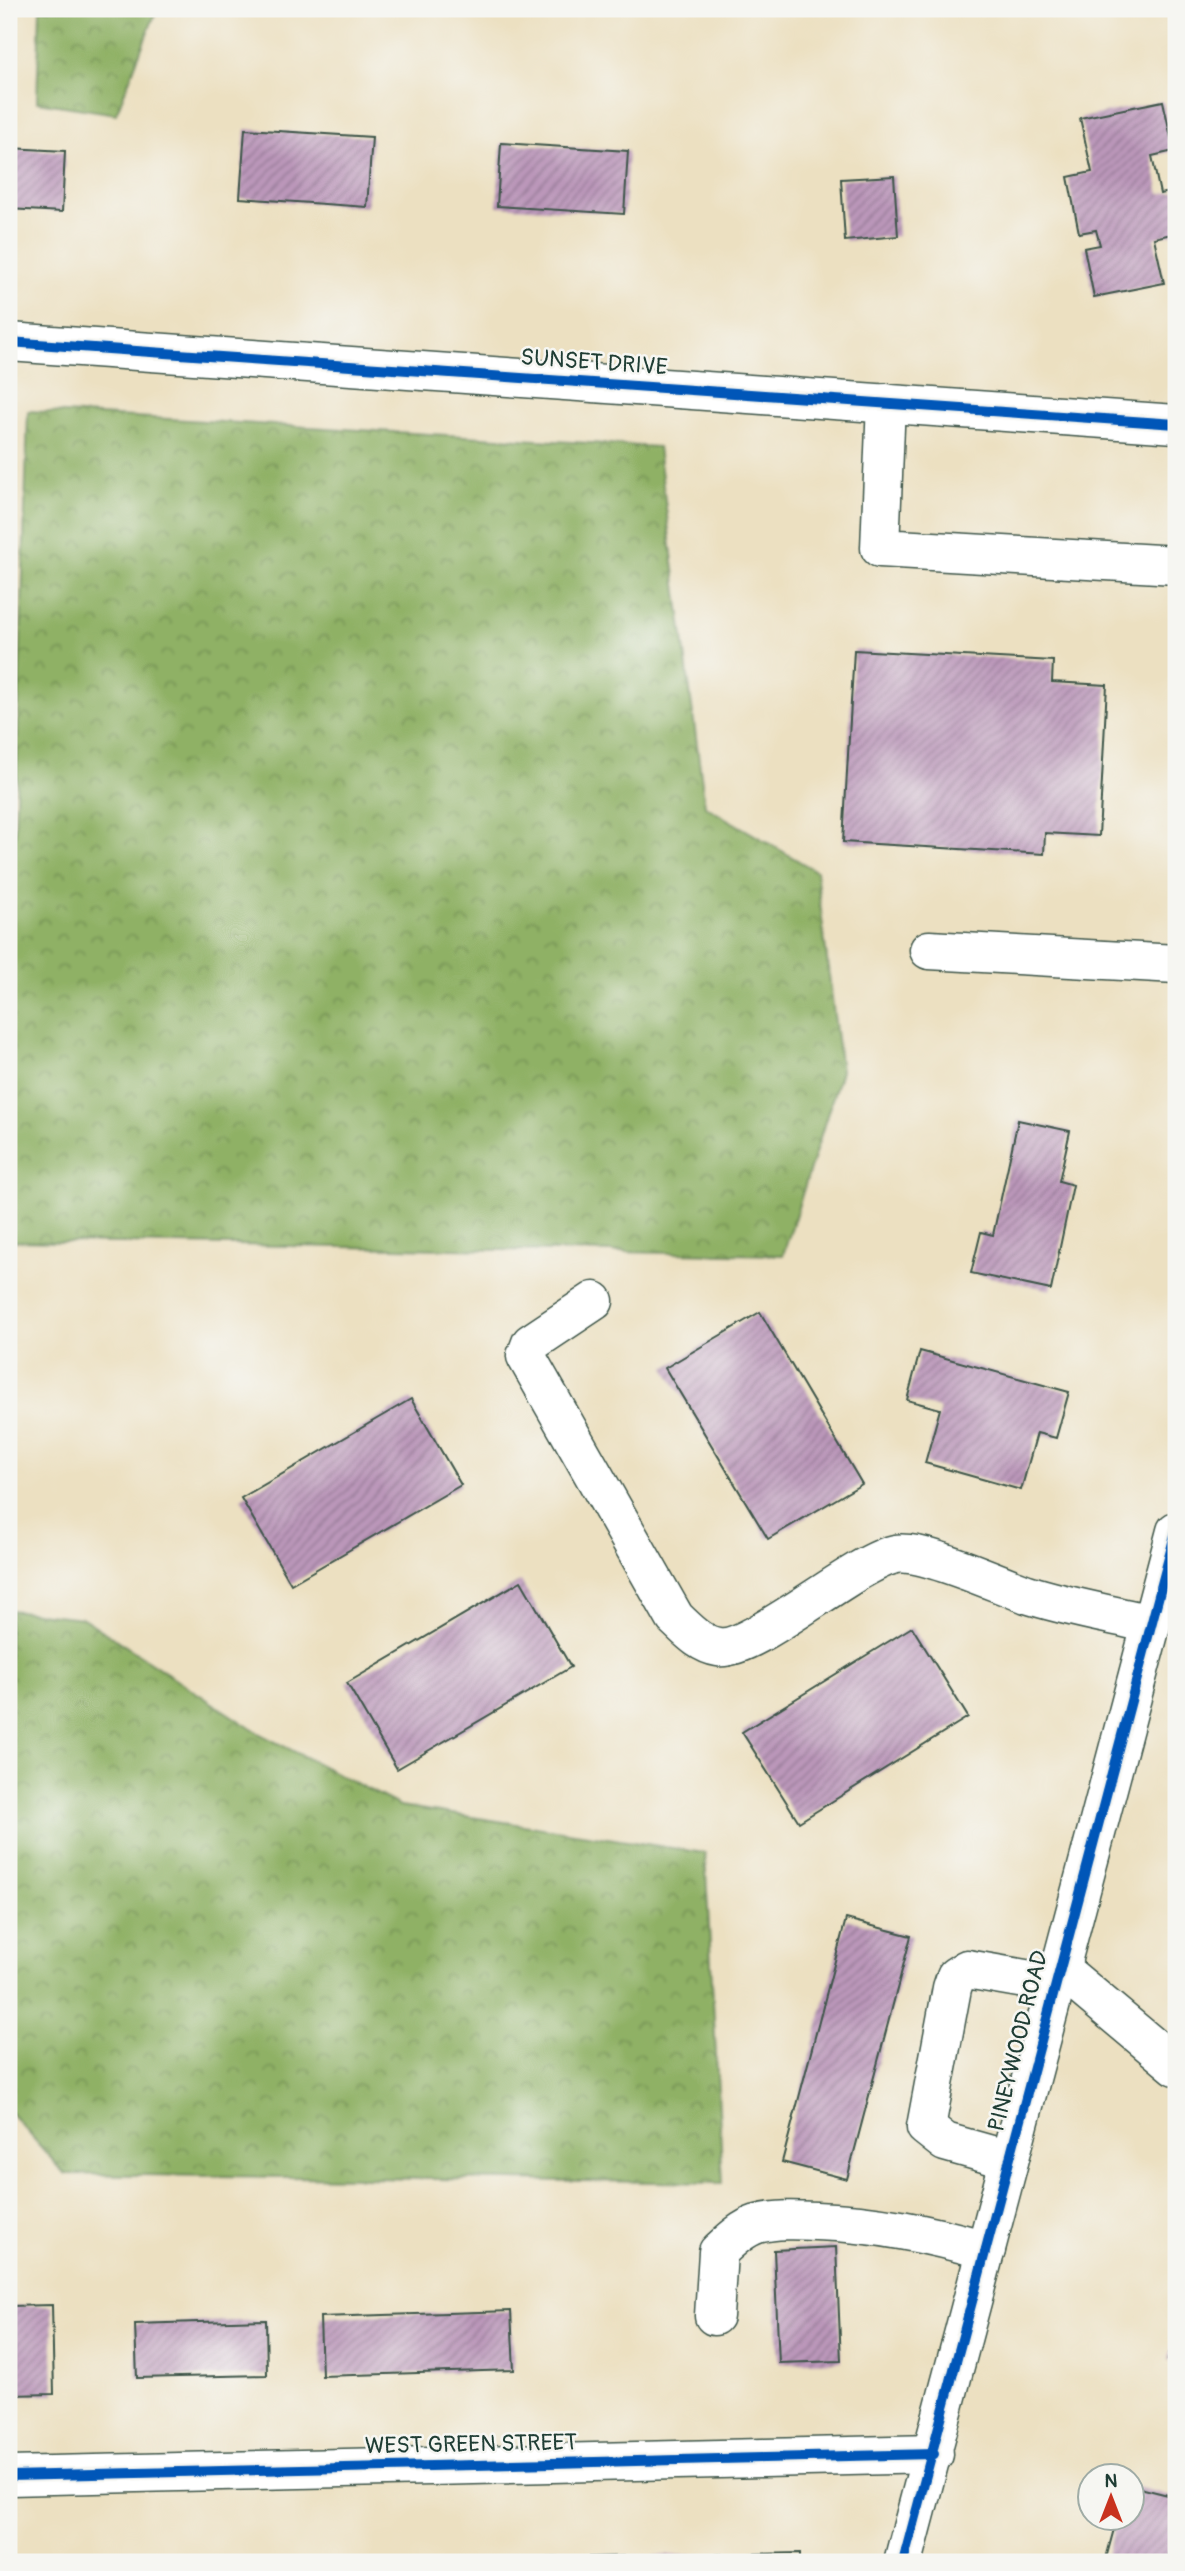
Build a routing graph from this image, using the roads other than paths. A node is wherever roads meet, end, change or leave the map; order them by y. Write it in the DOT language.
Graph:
graph roads {
  1 [pos="9,342"];
  2 [pos="886,403"];
  3 [pos="1176,424"];
  4 [pos="1176,565"];
  5 [pos="929,950"];
  6 [pos="1176,964"];
  7 [pos="594,1301"];
  8 [pos="1173,1554"];
  9 [pos="1151,1624"];
  10 [pos="1056,1976"];
  11 [pos="1176,2066"];
  12 [pos="1009,2160"];
  13 [pos="986,2250"];
  14 [pos="715,2316"];
  15 [pos="934,2454"];
  16 [pos="9,2476"];
  17 [pos="902,2562"];
  1 -- 2 [label="street, SUNSET DRIVE"];
  2 -- 3 [label="street, SUNSET DRIVE"];
  2 -- 4 [label="street"];
  5 -- 6 [label="street"];
  7 -- 9 [label="street"];
  8 -- 9 [label="street, PINEYWOOD ROAD"];
  9 -- 10 [label="street, PINEYWOOD ROAD"];
  10 -- 11 [label="street"];
  10 -- 12 [label="street, PINEYWOOD ROAD"];
  10 -- 12 [label="street"];
  12 -- 13 [label="street, PINEYWOOD ROAD"];
  13 -- 14 [label="street"];
  13 -- 15 [label="street, PINEYWOOD ROAD"];
  15 -- 16 [label="street, WEST GREEN STREET"];
  15 -- 17 [label="street, PINEYWOOD ROAD"];
}
